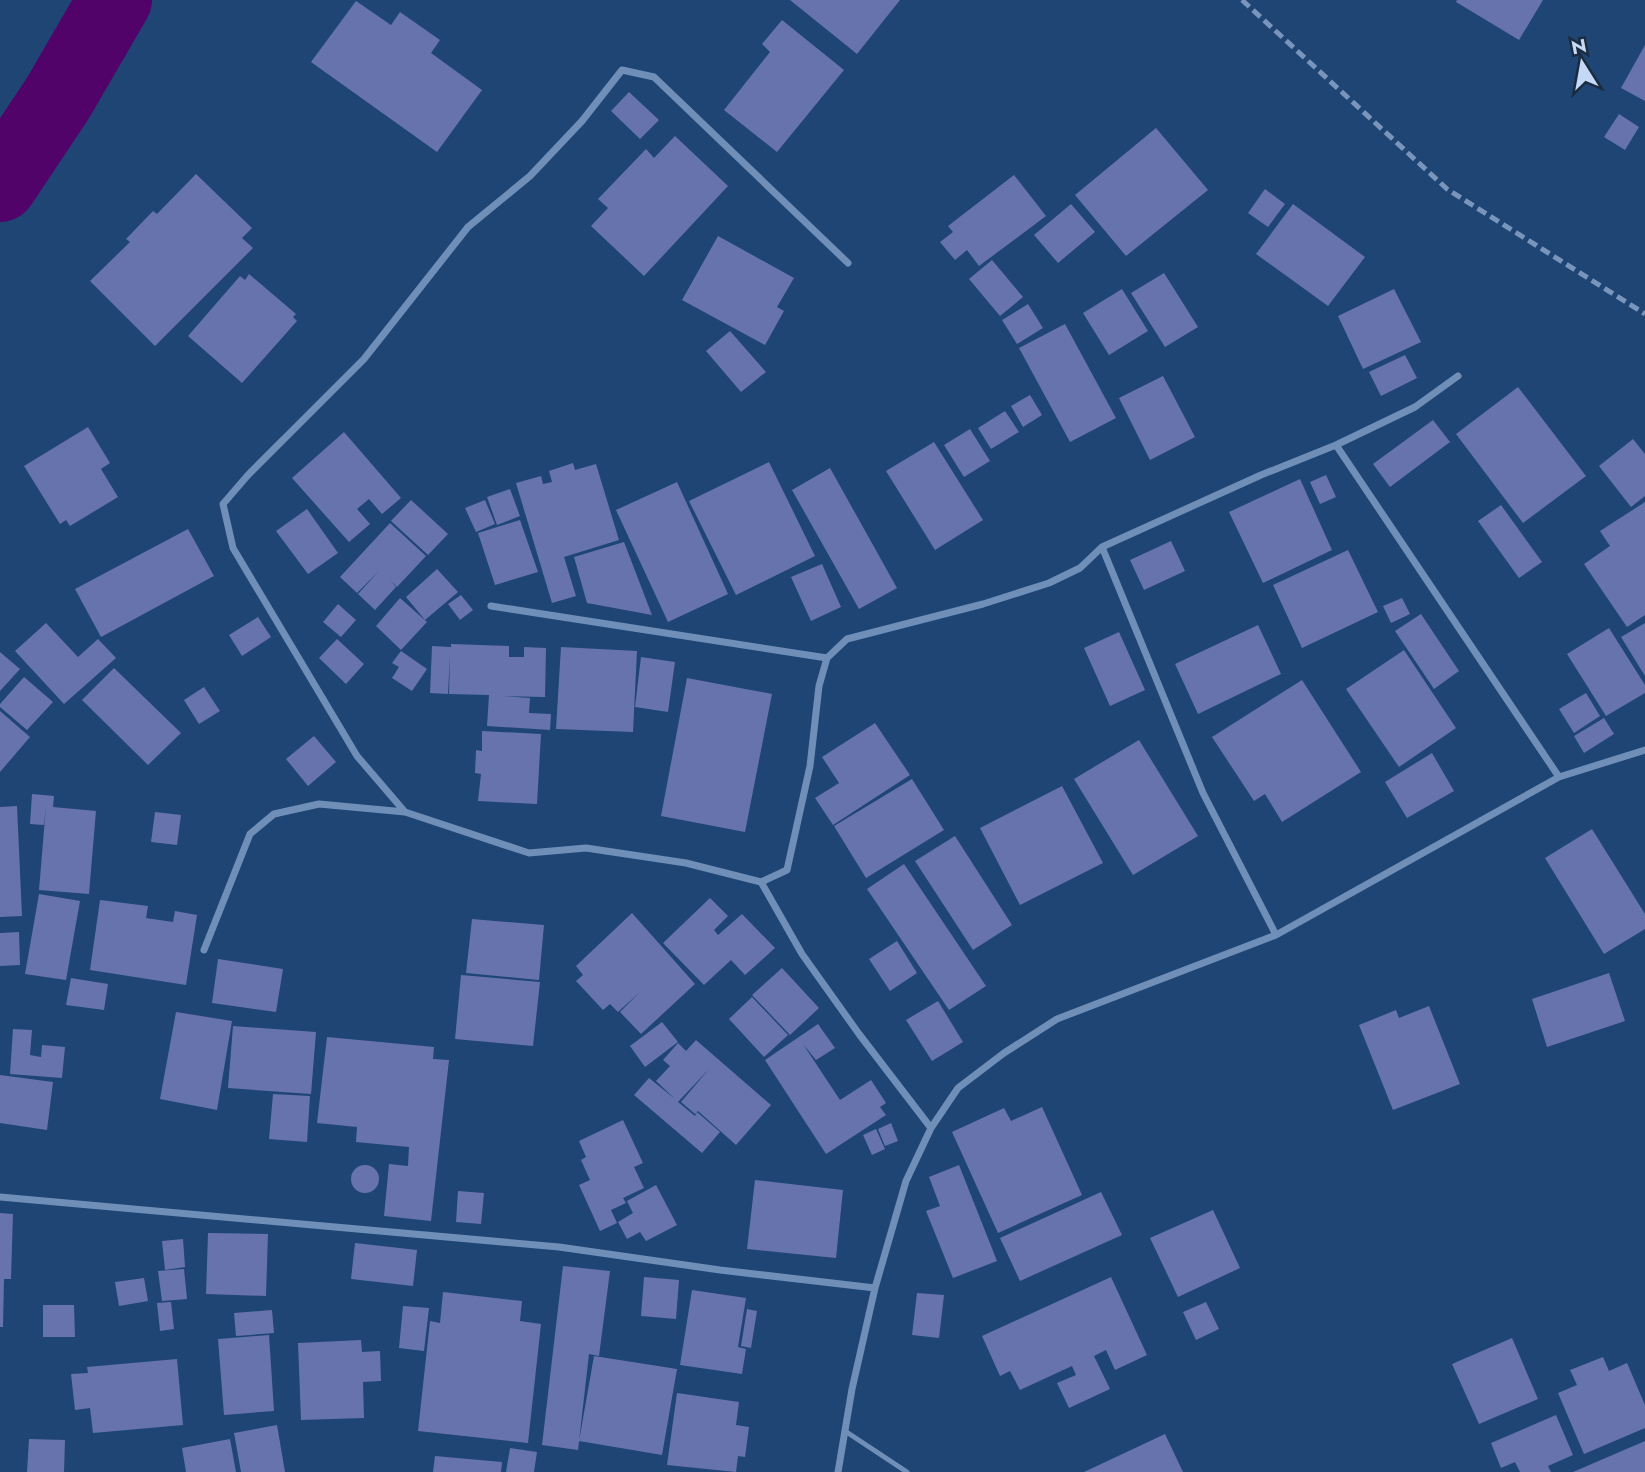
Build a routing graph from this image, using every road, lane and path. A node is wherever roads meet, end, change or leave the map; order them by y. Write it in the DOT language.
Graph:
graph roads {
  1 [pos="848,263"];
  2 [pos="1458,376"];
  3 [pos="1336,445"];
  4 [pos="1102,547"];
  5 [pos="491,606"];
  6 [pos="827,658"];
  7 [pos="1645,750"];
  8 [pos="1559,777"];
  9 [pos="405,812"];
  10 [pos="761,882"];
  11 [pos="1276,935"];
  12 [pos="204,950"];
  13 [pos="931,1128"];
  14 [pos="0,1198"];
  15 [pos="875,1288"];
  16 [pos="845,1431"];
  17 [pos="838,1472"];
  18 [pos="907,1472"];
  1 -- 9 [label="street"];
  2 -- 3 [label="street"];
  3 -- 4 [label="street"];
  3 -- 8 [label="street"];
  4 -- 6 [label="street"];
  4 -- 11 [label="street"];
  5 -- 6 [label="street"];
  6 -- 10 [label="street"];
  7 -- 8 [label="street"];
  8 -- 11 [label="street"];
  9 -- 10 [label="street"];
  9 -- 12 [label="street"];
  10 -- 13 [label="street"];
  11 -- 13 [label="street"];
  13 -- 15 [label="street"];
  14 -- 15 [label="street"];
  15 -- 16 [label="street"];
  16 -- 17 [label="street"];
  16 -- 18 [label="lane"];
}
